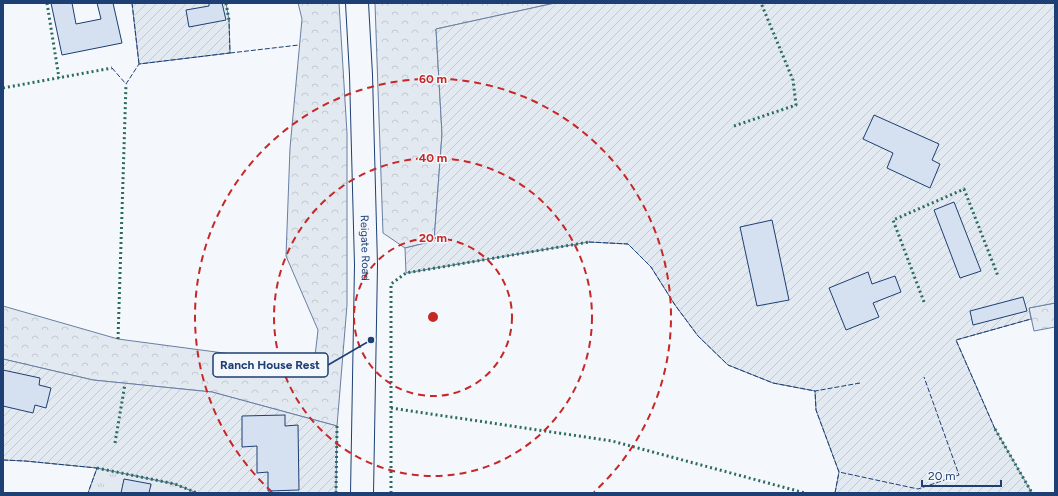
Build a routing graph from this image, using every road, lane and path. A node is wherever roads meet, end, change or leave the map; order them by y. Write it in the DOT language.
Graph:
graph roads {
  1 [pos="357,3"];
  2 [pos="362,493"];
  1 -- 2 [label="main road, Reigate Road"];
}
